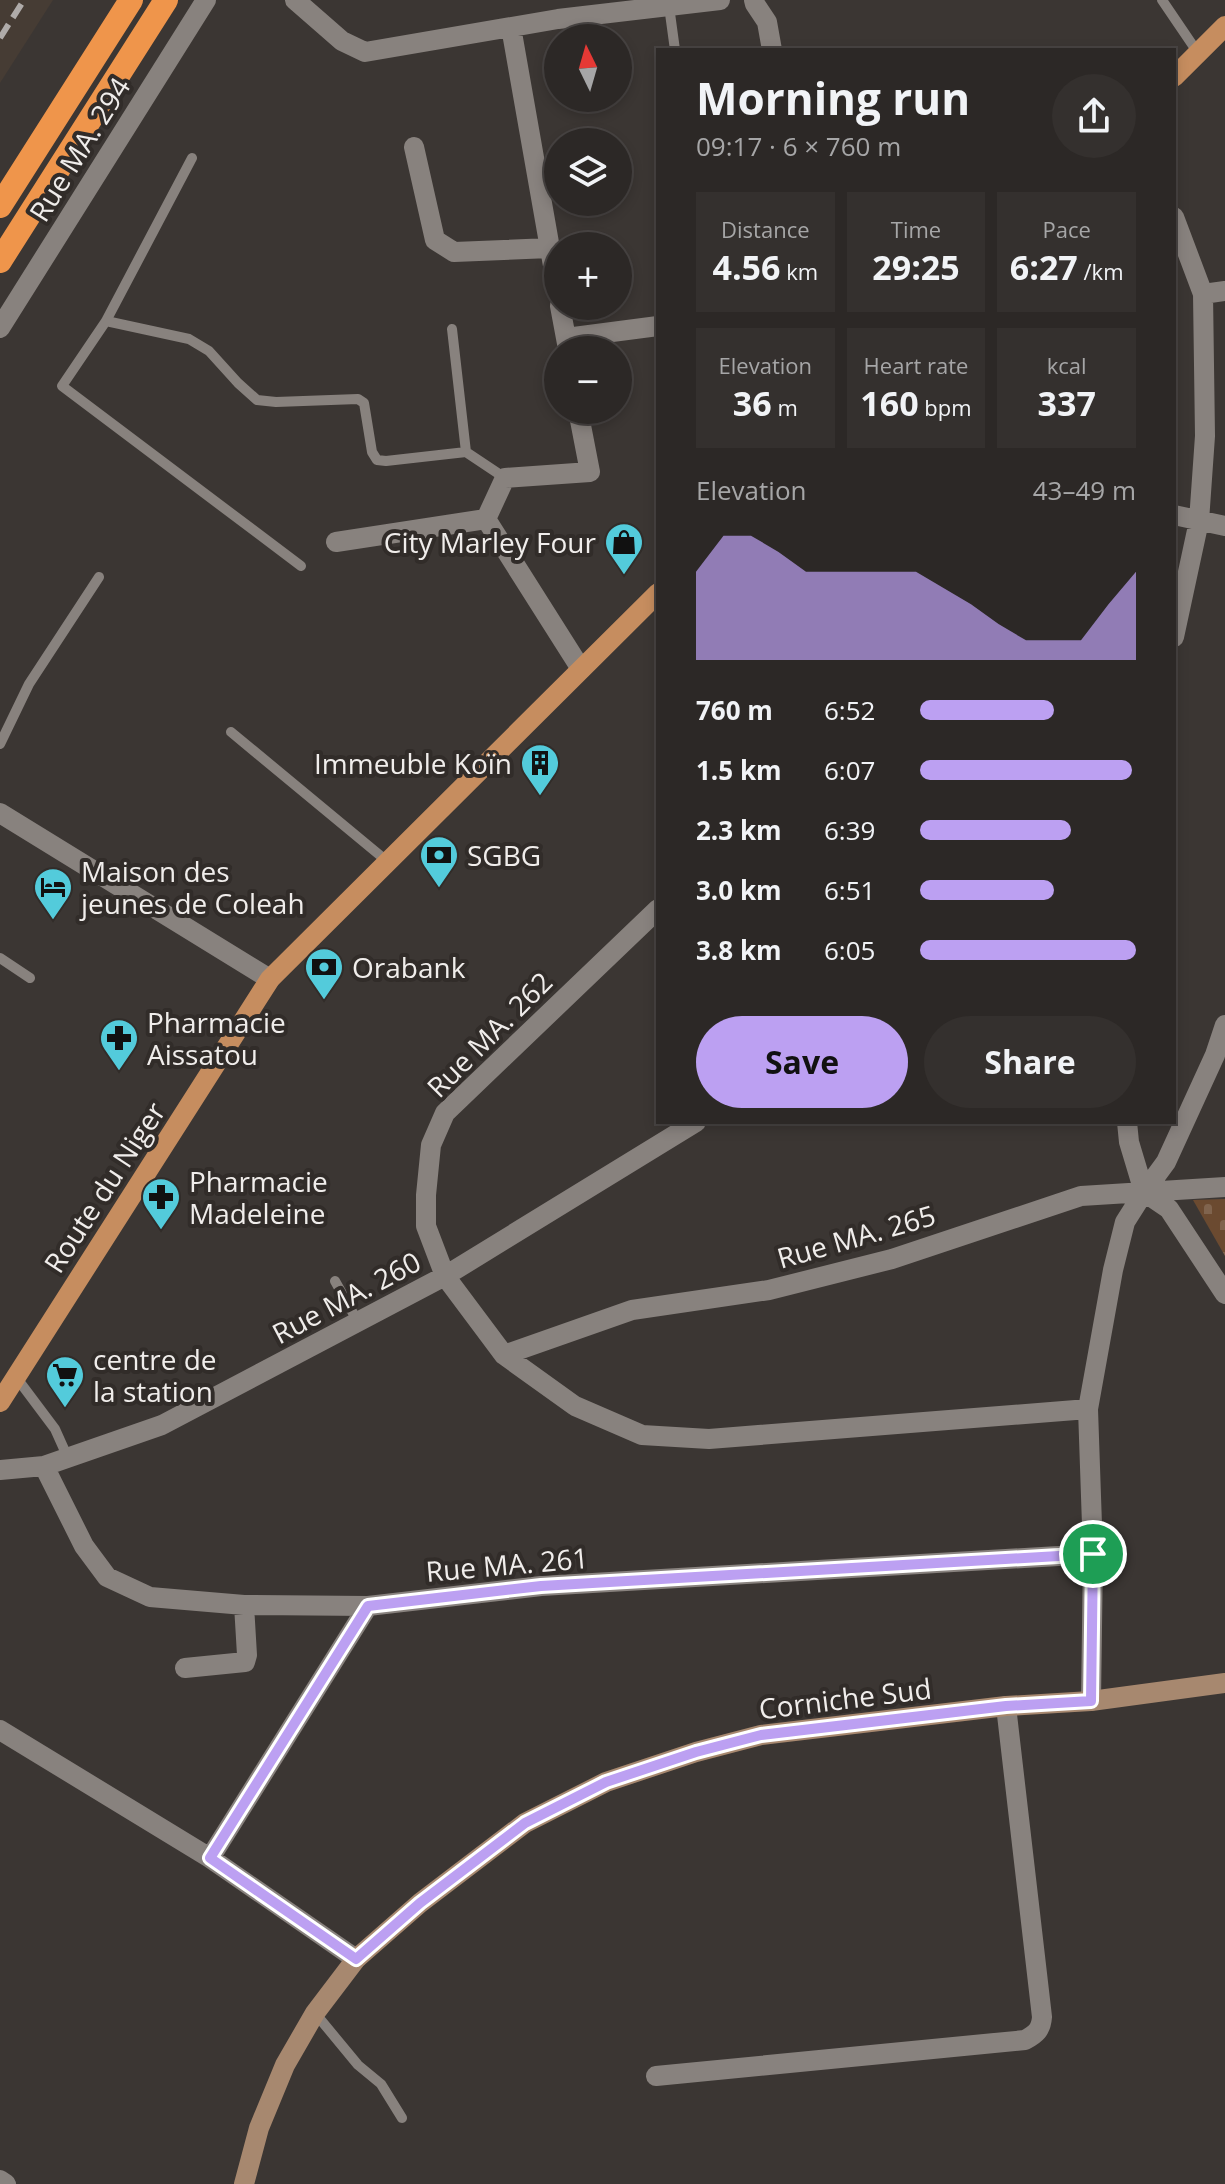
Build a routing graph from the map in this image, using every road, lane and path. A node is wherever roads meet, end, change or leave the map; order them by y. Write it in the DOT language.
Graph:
graph roads {
  1 [pos="131,0"];
  2 [pos="166,0"];
  3 [pos="206,0"];
  4 [pos="295,0"];
  5 [pos="720,0"];
  6 [pos="1162,0"];
  7 [pos="749,1"];
  8 [pos="669,6"];
  9 [pos="556,10"];
  10 [pos="1225,26"];
  11 [pos="511,27"];
  12 [pos="675,48"];
  13 [pos="772,48"];
  14 [pos="1198,53"];
  15 [pos="1176,75"];
  16 [pos="414,147"];
  17 [pos="192,158"];
  18 [pos="0,206"];
  19 [pos="1176,222"];
  20 [pos="547,232"];
  21 [pos="544,248"];
  22 [pos="0,261"];
  23 [pos="1225,291"];
  24 [pos="1203,294"];
  25 [pos="106,321"];
  26 [pos="656,326"];
  27 [pos="0,328"];
  28 [pos="452,329"];
  29 [pos="607,336"];
  30 [pos="581,424"];
  31 [pos="466,452"];
  32 [pos="505,478"];
  33 [pos="1176,515"];
  34 [pos="486,519"];
  35 [pos="1199,521"];
  36 [pos="1225,526"];
  37 [pos="336,542"];
  38 [pos="301,566"];
  39 [pos="99,577"];
  40 [pos="656,595"];
  41 [pos="1176,628"];
  42 [pos="581,669"];
  43 [pos="231,732"];
  44 [pos="0,744"];
  45 [pos="0,813"];
  46 [pos="388,862"];
  47 [pos="656,911"];
  48 [pos="0,958"];
  49 [pos="30,978"];
  50 [pos="270,979"];
  51 [pos="1225,1025"];
  52 [pos="693,1124"];
  53 [pos="1127,1124"];
  54 [pos="1225,1187"];
  55 [pos="1144,1192"];
  56 [pos="445,1276"];
  57 [pos="335,1281"];
  58 [pos="1225,1294"];
  59 [pos="358,1322"];
  60 [pos="504,1355"];
  61 [pos="16,1377"];
  62 [pos="0,1402"];
  63 [pos="1088,1409"];
  64 [pos="68,1458"];
  65 [pos="44,1466"];
  66 [pos="0,1470"];
  67 [pos="1093,1554"];
  68 [pos="244,1605"];
  69 [pos="368,1606"];
  70 [pos="185,1668"];
  71 [pos="1225,1683"];
  72 [pos="1091,1701"];
  73 [pos="1006,1706"];
  74 [pos="0,1730"];
  75 [pos="210,1858"];
  76 [pos="356,1959"];
  77 [pos="315,2013"];
  78 [pos="656,2076"];
  79 [pos="402,2118"];
  80 [pos="0,2180"];
  81 [pos="6,2184"];
  82 [pos="244,2184"];
  1 -- 18 [label="highway"];
  2 -- 22 [label="highway"];
  3 -- 27 [label="street, Rue MA. 294"];
  4 -- 11 [label="street"];
  5 -- 8 [label="street"];
  6 -- 14 [label="lane"];
  7 -- 13 [label="street"];
  8 -- 9 [label="street"];
  8 -- 12 [label="lane"];
  9 -- 11 [label="street"];
  10 -- 14 [label="main road"];
  11 -- 20 [label="street"];
  14 -- 15 [label="main road"];
  16 -- 21 [label="street"];
  17 -- 25 [label="lane"];
  19 -- 24 [label="street"];
  23 -- 24 [label="street"];
  24 -- 35 [label="street"];
  25 -- 31 [label="lane"];
  25 -- 38 [label="lane"];
  26 -- 29 [label="street"];
  28 -- 31 [label="lane"];
  30 -- 32 [label="street"];
  31 -- 32 [label="lane"];
  32 -- 34 [label="street"];
  33 -- 35 [label="street"];
  34 -- 37 [label="street"];
  34 -- 42 [label="street"];
  35 -- 36 [label="street"];
  35 -- 41 [label="street"];
  39 -- 44 [label="lane"];
  40 -- 42 [label="main road, Route du Niger"];
  42 -- 46 [label="main road, Route du Niger"];
  43 -- 46 [label="lane"];
  45 -- 50 [label="street"];
  46 -- 50 [label="main road, Route du Niger"];
  47 -- 56 [label="street, Rue MA. 262"];
  48 -- 49 [label="lane"];
  50 -- 61 [label="main road, Route du Niger"];
  51 -- 55 [label="street"];
  52 -- 56 [label="street, Rue MA. 260"];
  53 -- 55 [label="street"];
  54 -- 55 [label="street, Rue MA. 265"];
  55 -- 58 [label="street"];
  55 -- 60 [label="street, Rue MA. 265"];
  55 -- 63 [label="street"];
  56 -- 59 [label="street, Rue MA. 260"];
  56 -- 60 [label="street, Rue MA. 262"];
  57 -- 59 [label="lane"];
  59 -- 64 [label="street, Rue MA. 260"];
  60 -- 63 [label="street, Rue MA. 262"];
  61 -- 62 [label="main road, Route du Niger"];
  61 -- 64 [label="lane"];
  63 -- 67 [label="street"];
  64 -- 65 [label="street, Rue MA. 260"];
  65 -- 66 [label="street, Rue MA. 260"];
  65 -- 68 [label="street, Rue MA. 261"];
  67 -- 69 [label="street, Rue MA. 261"];
  67 -- 72 [label="street"];
  68 -- 69 [label="street, Rue MA. 261"];
  68 -- 70 [label="street"];
  69 -- 75 [label="street"];
  71 -- 72 [label="main road, Corniche Sud"];
  72 -- 73 [label="main road, Corniche Sud"];
  73 -- 76 [label="main road, Corniche Sud"];
  73 -- 78 [label="street"];
  74 -- 75 [label="street"];
  75 -- 76 [label="street"];
  76 -- 77 [label="main road, Corniche Sud"];
  77 -- 79 [label="lane"];
  77 -- 82 [label="main road, Corniche Sud"];
  80 -- 81 [label="street"];
}
